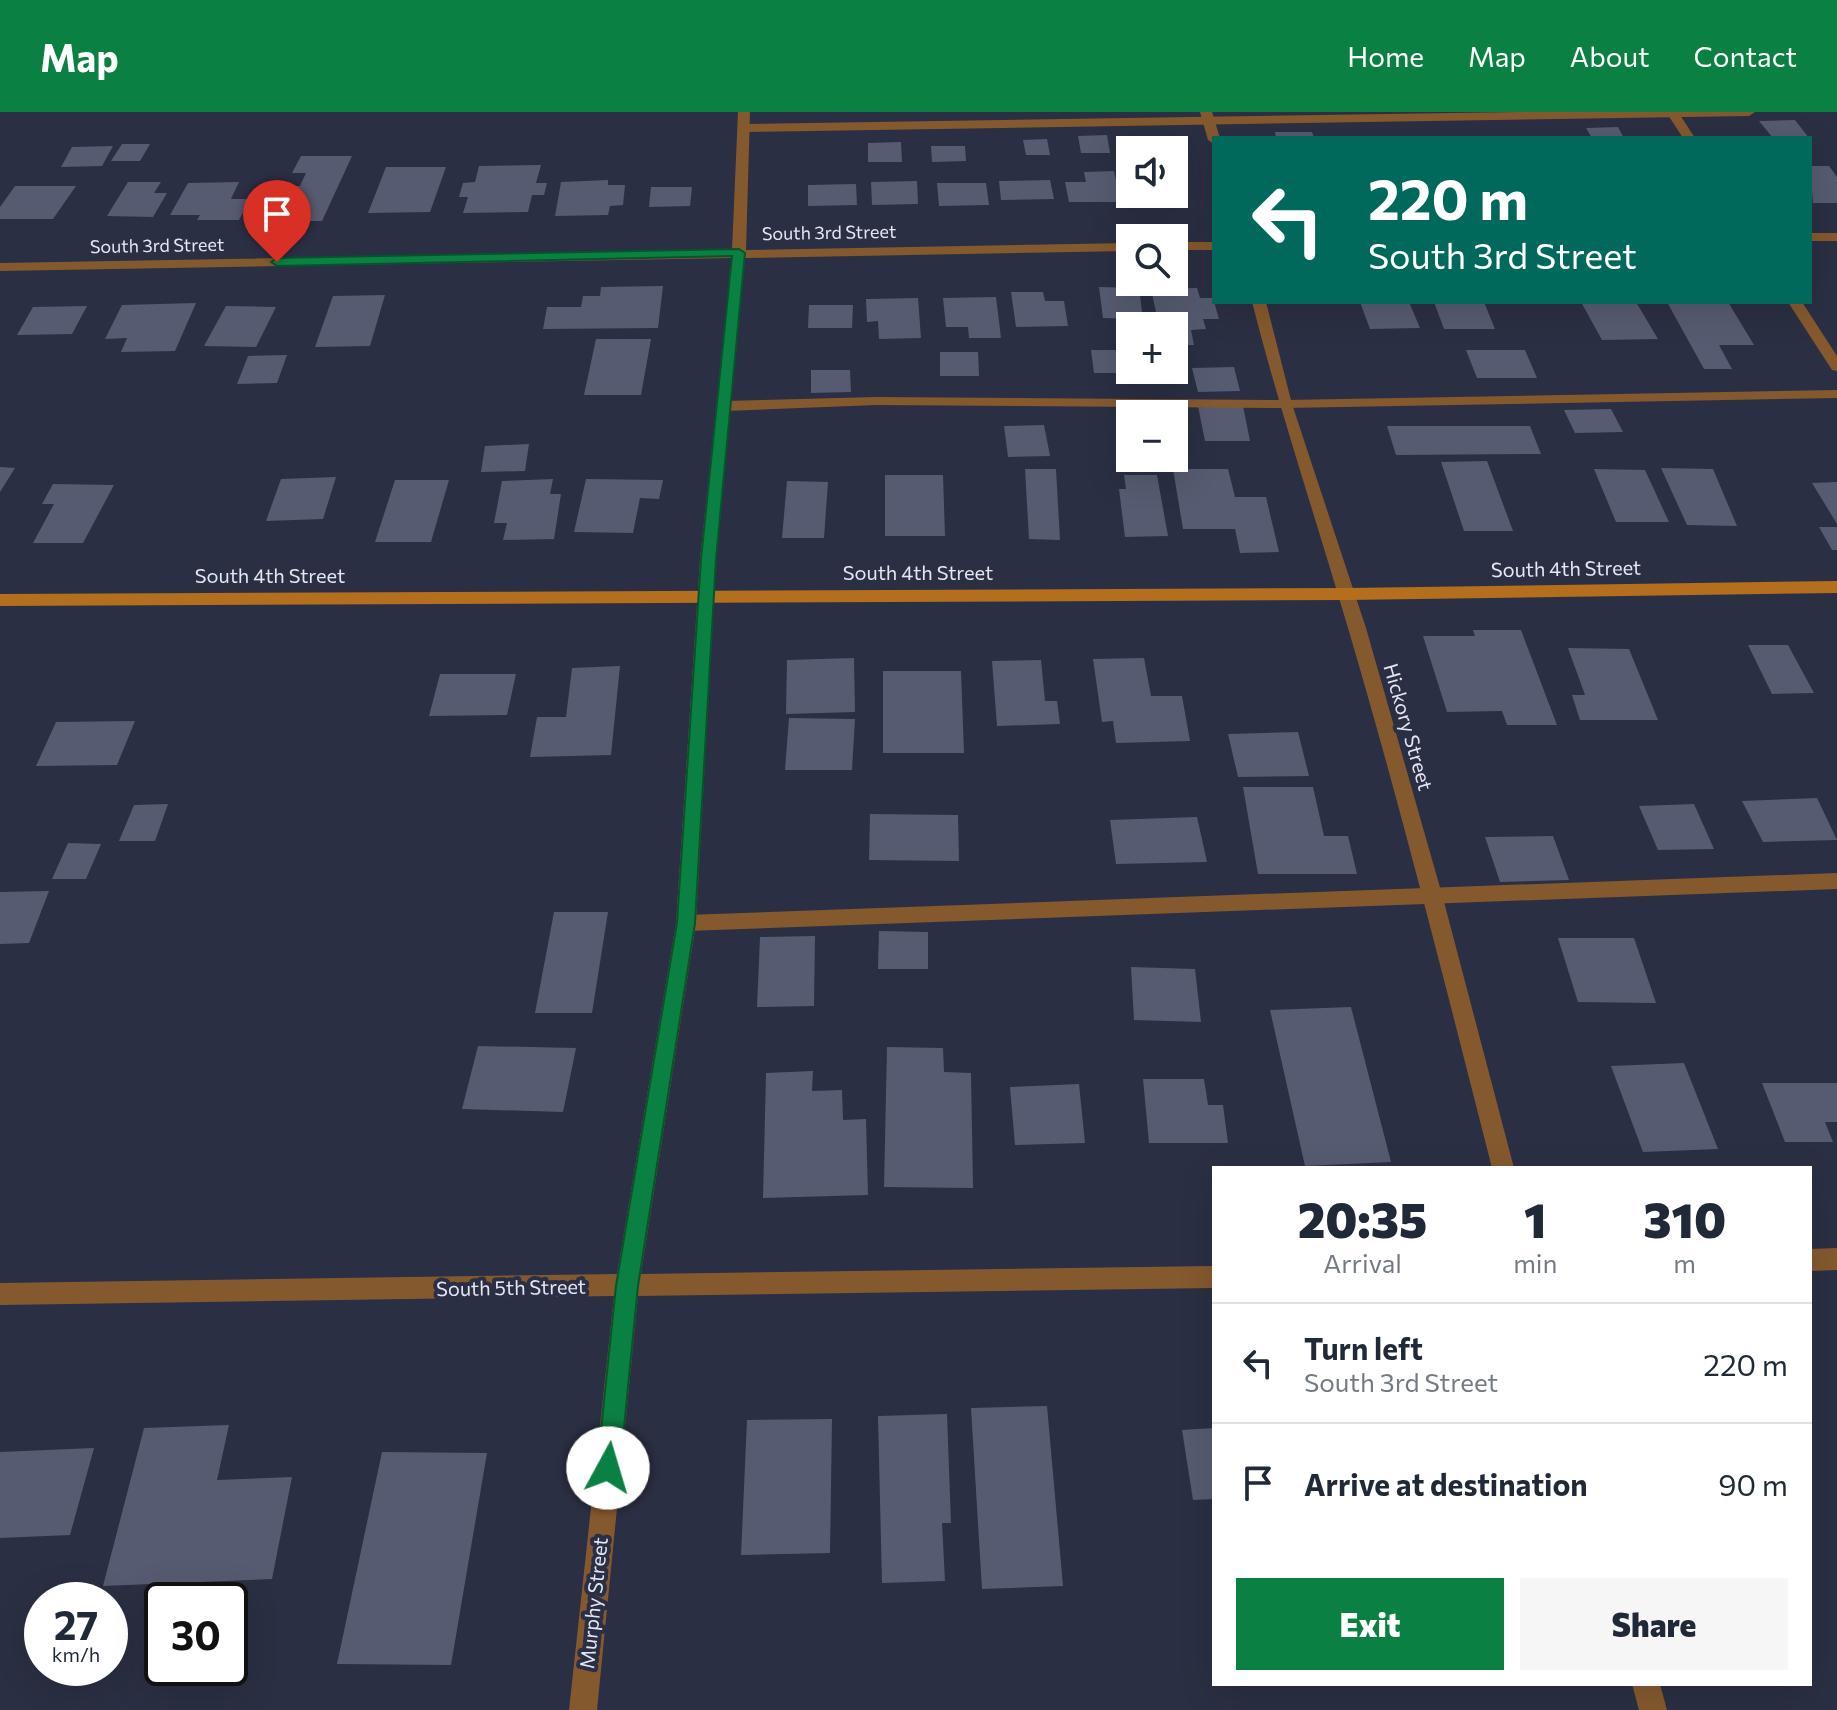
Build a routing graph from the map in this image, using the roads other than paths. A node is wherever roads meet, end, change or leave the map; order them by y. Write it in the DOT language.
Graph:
graph roads {
  1 [pos="1749,112"];
  2 [pos="1672,113"];
  3 [pos="1207,117"];
  4 [pos="744,120"];
  5 [pos="1688,136"];
  6 [pos="1812,237"];
  7 [pos="1837,237"];
  8 [pos="1188,246"];
  9 [pos="1212,246"];
  10 [pos="1116,247"];
  11 [pos="739,253"];
  12 [pos="0,267"];
  13 [pos="1260,304"];
  14 [pos="1796,304"];
  15 [pos="1837,367"];
  16 [pos="1837,394"];
  17 [pos="1285,404"];
  18 [pos="725,406"];
  19 [pos="1837,587"];
  20 [pos="1347,594"];
  21 [pos="706,595"];
  22 [pos="0,600"];
  23 [pos="1837,881"];
  24 [pos="1433,898"];
  25 [pos="686,923"];
  26 [pos="1502,1166"];
  27 [pos="1837,1259"];
  28 [pos="1812,1260"];
  29 [pos="1212,1277"];
  30 [pos="627,1286"];
  31 [pos="0,1294"];
  32 [pos="1647,1686"];
  33 [pos="583,1710"];
  34 [pos="1653,1710"];
  1 -- 2 [label="street"];
  2 -- 3 [label="street"];
  2 -- 5 [label="street"];
  3 -- 4 [label="street"];
  4 -- 11 [label="street, Murphy Street"];
  6 -- 7 [label="street"];
  8 -- 9 [label="street"];
  10 -- 11 [label="street, South 3rd Street"];
  11 -- 12 [label="street, South 3rd Street"];
  11 -- 18 [label="street, Murphy Street"];
  13 -- 17 [label="street, Hickory Street"];
  14 -- 15 [label="street"];
  16 -- 17 [label="street"];
  17 -- 18 [label="street"];
  17 -- 20 [label="street, Hickory Street"];
  18 -- 21 [label="street, Murphy Street"];
  19 -- 20 [label="main road, South 4th Street"];
  20 -- 21 [label="main road, South 4th Street"];
  20 -- 24 [label="street, Hickory Street"];
  21 -- 22 [label="main road, South 4th Street"];
  21 -- 25 [label="street, Murphy Street"];
  23 -- 24 [label="street"];
  24 -- 25 [label="street"];
  24 -- 26 [label="street, Hickory Street"];
  25 -- 30 [label="street, Murphy Street"];
  27 -- 28 [label="street"];
  29 -- 30 [label="street, South 5th Street"];
  30 -- 31 [label="street, South 5th Street"];
  30 -- 33 [label="street, Murphy Street"];
  32 -- 34 [label="street"];
}
